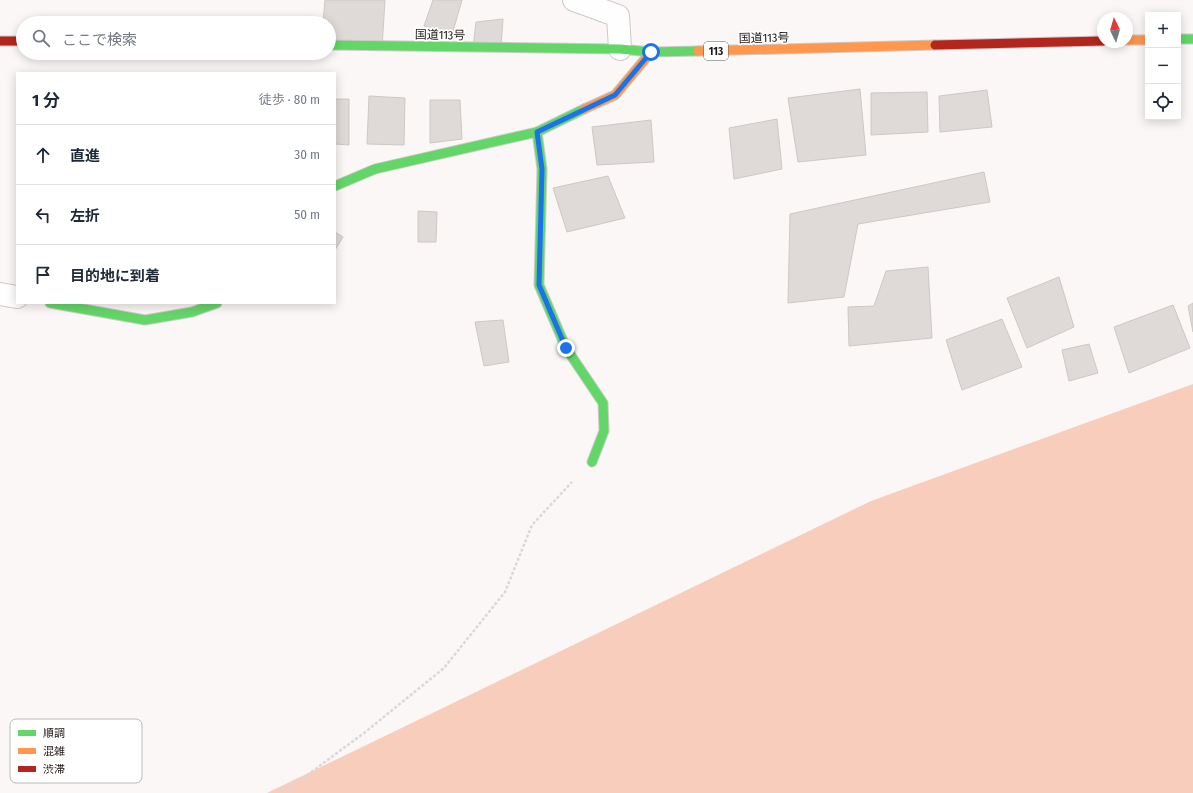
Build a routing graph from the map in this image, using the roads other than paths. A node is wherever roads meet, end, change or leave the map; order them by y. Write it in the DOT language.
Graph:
graph roads {
  1 [pos="574,0"];
  2 [pos="1181,39"];
  3 [pos="1193,39"];
  4 [pos="1133,40"];
  5 [pos="1145,40"];
  6 [pos="0,41"];
  7 [pos="16,41"];
  8 [pos="1097,41"];
  9 [pos="336,45"];
  10 [pos="620,49"];
  11 [pos="651,52"];
  12 [pos="537,132"];
  13 [pos="336,186"];
  14 [pos="0,294"];
  15 [pos="16,297"];
  16 [pos="56,304"];
  17 [pos="213,304"];
  18 [pos="592,462"];
  1 -- 10 [label="street"];
  2 -- 3 [label="main road"];
  4 -- 5 [label="main road"];
  6 -- 7 [label="main road"];
  8 -- 11 [label="main road, 国道113号 / 113"];
  9 -- 10 [label="main road, 国道113号 / 113"];
  10 -- 11 [label="main road, 国道113号 / 113"];
  11 -- 12 [label="main road"];
  12 -- 13 [label="main road"];
  12 -- 18 [label="main road"];
  14 -- 15 [label="street"];
  16 -- 17 [label="main road"];
}
